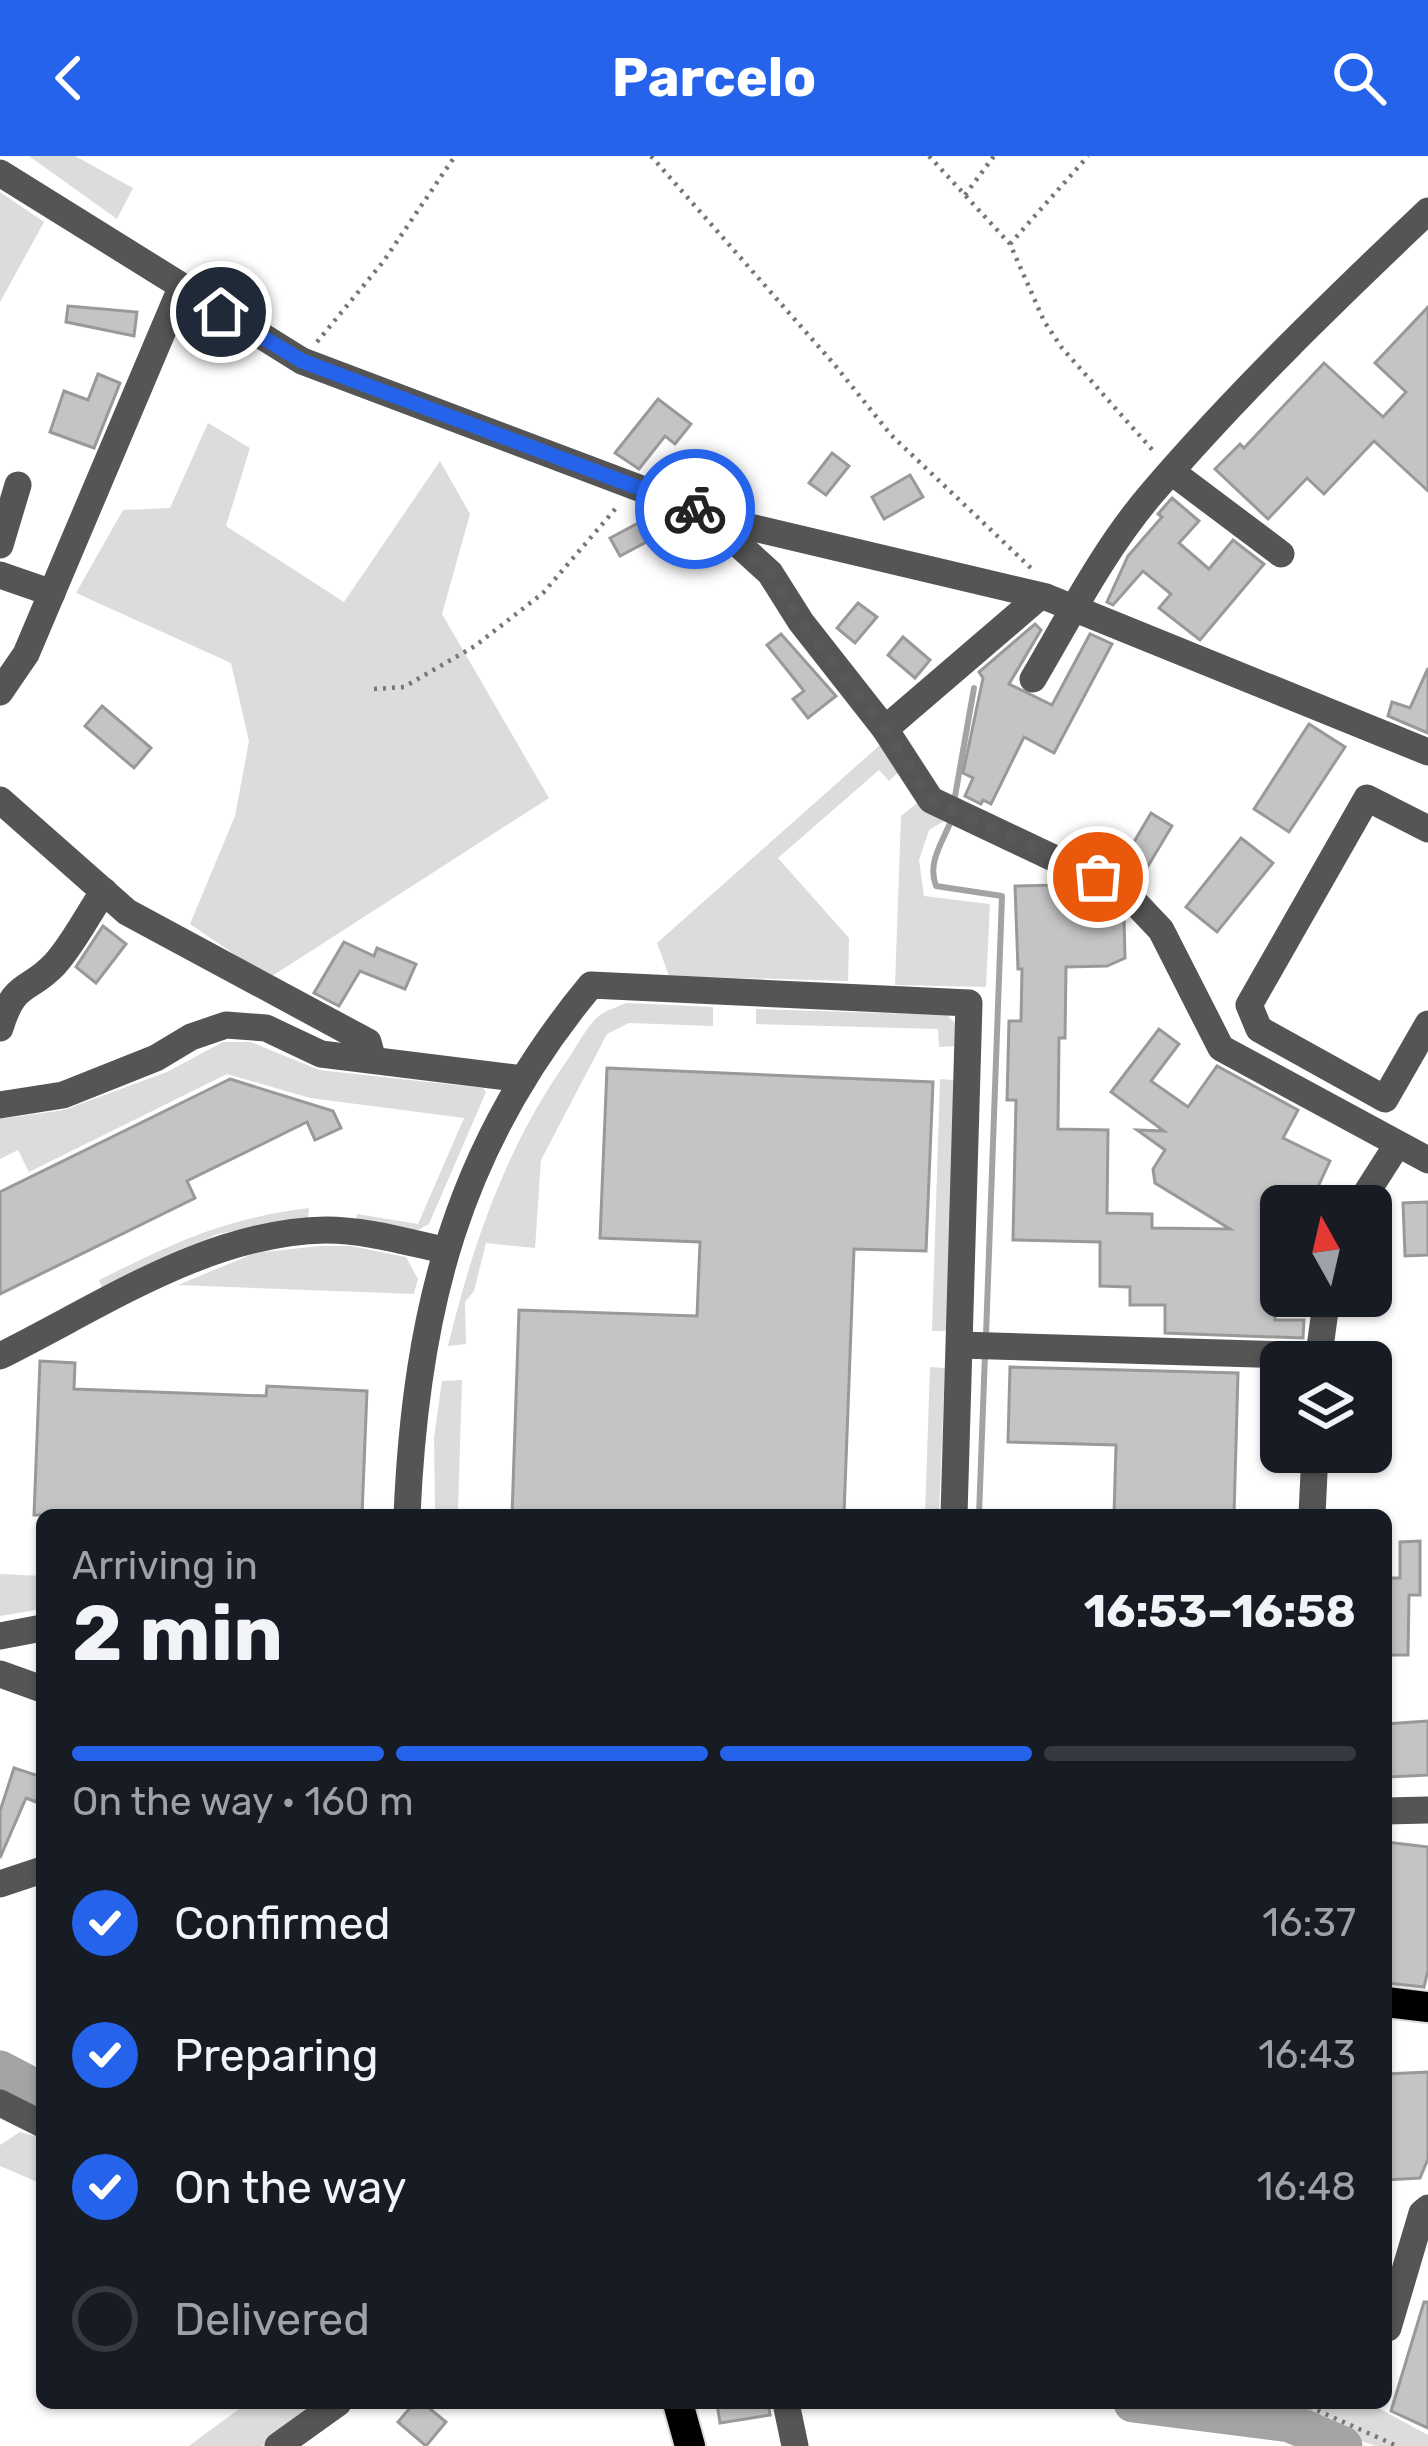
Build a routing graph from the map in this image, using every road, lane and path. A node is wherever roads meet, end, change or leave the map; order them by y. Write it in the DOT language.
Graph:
graph roads {
  1 [pos="455,156"];
  2 [pos="651,156"];
  3 [pos="929,156"];
  4 [pos="994,156"];
  5 [pos="1088,156"];
  6 [pos="0,173"];
  7 [pos="965,195"];
  8 [pos="1428,211"];
  9 [pos="1010,244"];
  10 [pos="181,288"];
  11 [pos="302,361"];
  12 [pos="1172,472"];
  13 [pos="18,485"];
  14 [pos="635,487"];
  15 [pos="729,522"];
  16 [pos="0,545"];
  17 [pos="1281,554"];
  18 [pos="0,575"];
  19 [pos="52,592"];
  20 [pos="1043,596"];
  21 [pos="1075,608"];
  22 [pos="1033,679"];
  23 [pos="374,689"];
  24 [pos="0,692"];
  25 [pos="885,729"];
  26 [pos="1428,752"];
  27 [pos="2,805"];
  28 [pos="1428,830"];
  29 [pos="104,891"];
  30 [pos="1428,1024"];
  31 [pos="0,1028"];
  32 [pos="373,1060"];
  33 [pos="524,1079"];
  34 [pos="0,1105"];
  35 [pos="1396,1145"];
  36 [pos="1428,1160"];
  37 [pos="1371,1185"];
  38 [pos="445,1250"];
  39 [pos="961,1345"];
  40 [pos="0,1356"];
  41 [pos="1260,1357"];
  42 [pos="1314,1473"];
  43 [pos="407,1509"];
  44 [pos="954,1509"];
  45 [pos="1312,1509"];
  46 [pos="36,1629"];
  47 [pos="0,1636"];
  48 [pos="0,1674"];
  49 [pos="36,1687"];
  50 [pos="1428,1810"];
  51 [pos="1392,1811"];
  52 [pos="36,1872"];
  53 [pos="0,1884"];
  54 [pos="1392,2003"];
  55 [pos="1428,2007"];
  56 [pos="1428,2208"];
  57 [pos="1392,2286"];
  58 [pos="330,2409"];
  59 [pos="680,2409"];
  60 [pos="787,2409"];
  61 [pos="1314,2409"];
  62 [pos="278,2446"];
  63 [pos="690,2446"];
  64 [pos="796,2446"];
  65 [pos="1397,2446"];
  1 -- 11 [label="path"];
  2 -- 20 [label="path"];
  3 -- 7 [label="path"];
  4 -- 7 [label="path"];
  5 -- 9 [label="path"];
  6 -- 10 [label="street"];
  7 -- 9 [label="path"];
  8 -- 12 [label="street"];
  9 -- 12 [label="path"];
  10 -- 11 [label="street"];
  10 -- 19 [label="street"];
  11 -- 14 [label="street"];
  12 -- 17 [label="street"];
  12 -- 21 [label="street"];
  13 -- 16 [label="street"];
  14 -- 15 [label="street"];
  14 -- 23 [label="path"];
  15 -- 20 [label="street"];
  15 -- 25 [label="street"];
  18 -- 19 [label="street"];
  19 -- 24 [label="street"];
  20 -- 21 [label="street"];
  20 -- 25 [label="street"];
  21 -- 22 [label="street"];
  21 -- 26 [label="street"];
  25 -- 35 [label="street"];
  27 -- 29 [label="street"];
  28 -- 30 [label="street"];
  29 -- 31 [label="street"];
  29 -- 32 [label="street"];
  32 -- 33 [label="street"];
  32 -- 34 [label="street"];
  33 -- 38 [label="street"];
  33 -- 39 [label="street"];
  35 -- 36 [label="street"];
  35 -- 37 [label="street"];
  38 -- 40 [label="street"];
  38 -- 43 [label="street"];
  39 -- 41 [label="street"];
  39 -- 44 [label="street"];
  42 -- 45 [label="street"];
  46 -- 47 [label="street"];
  48 -- 49 [label="street"];
  50 -- 51 [label="street"];
  52 -- 53 [label="street"];
  54 -- 55 [label="main road"];
  56 -- 57 [label="street"];
  58 -- 62 [label="street"];
  59 -- 63 [label="main road"];
  60 -- 64 [label="street"];
  61 -- 65 [label="path"];
}
